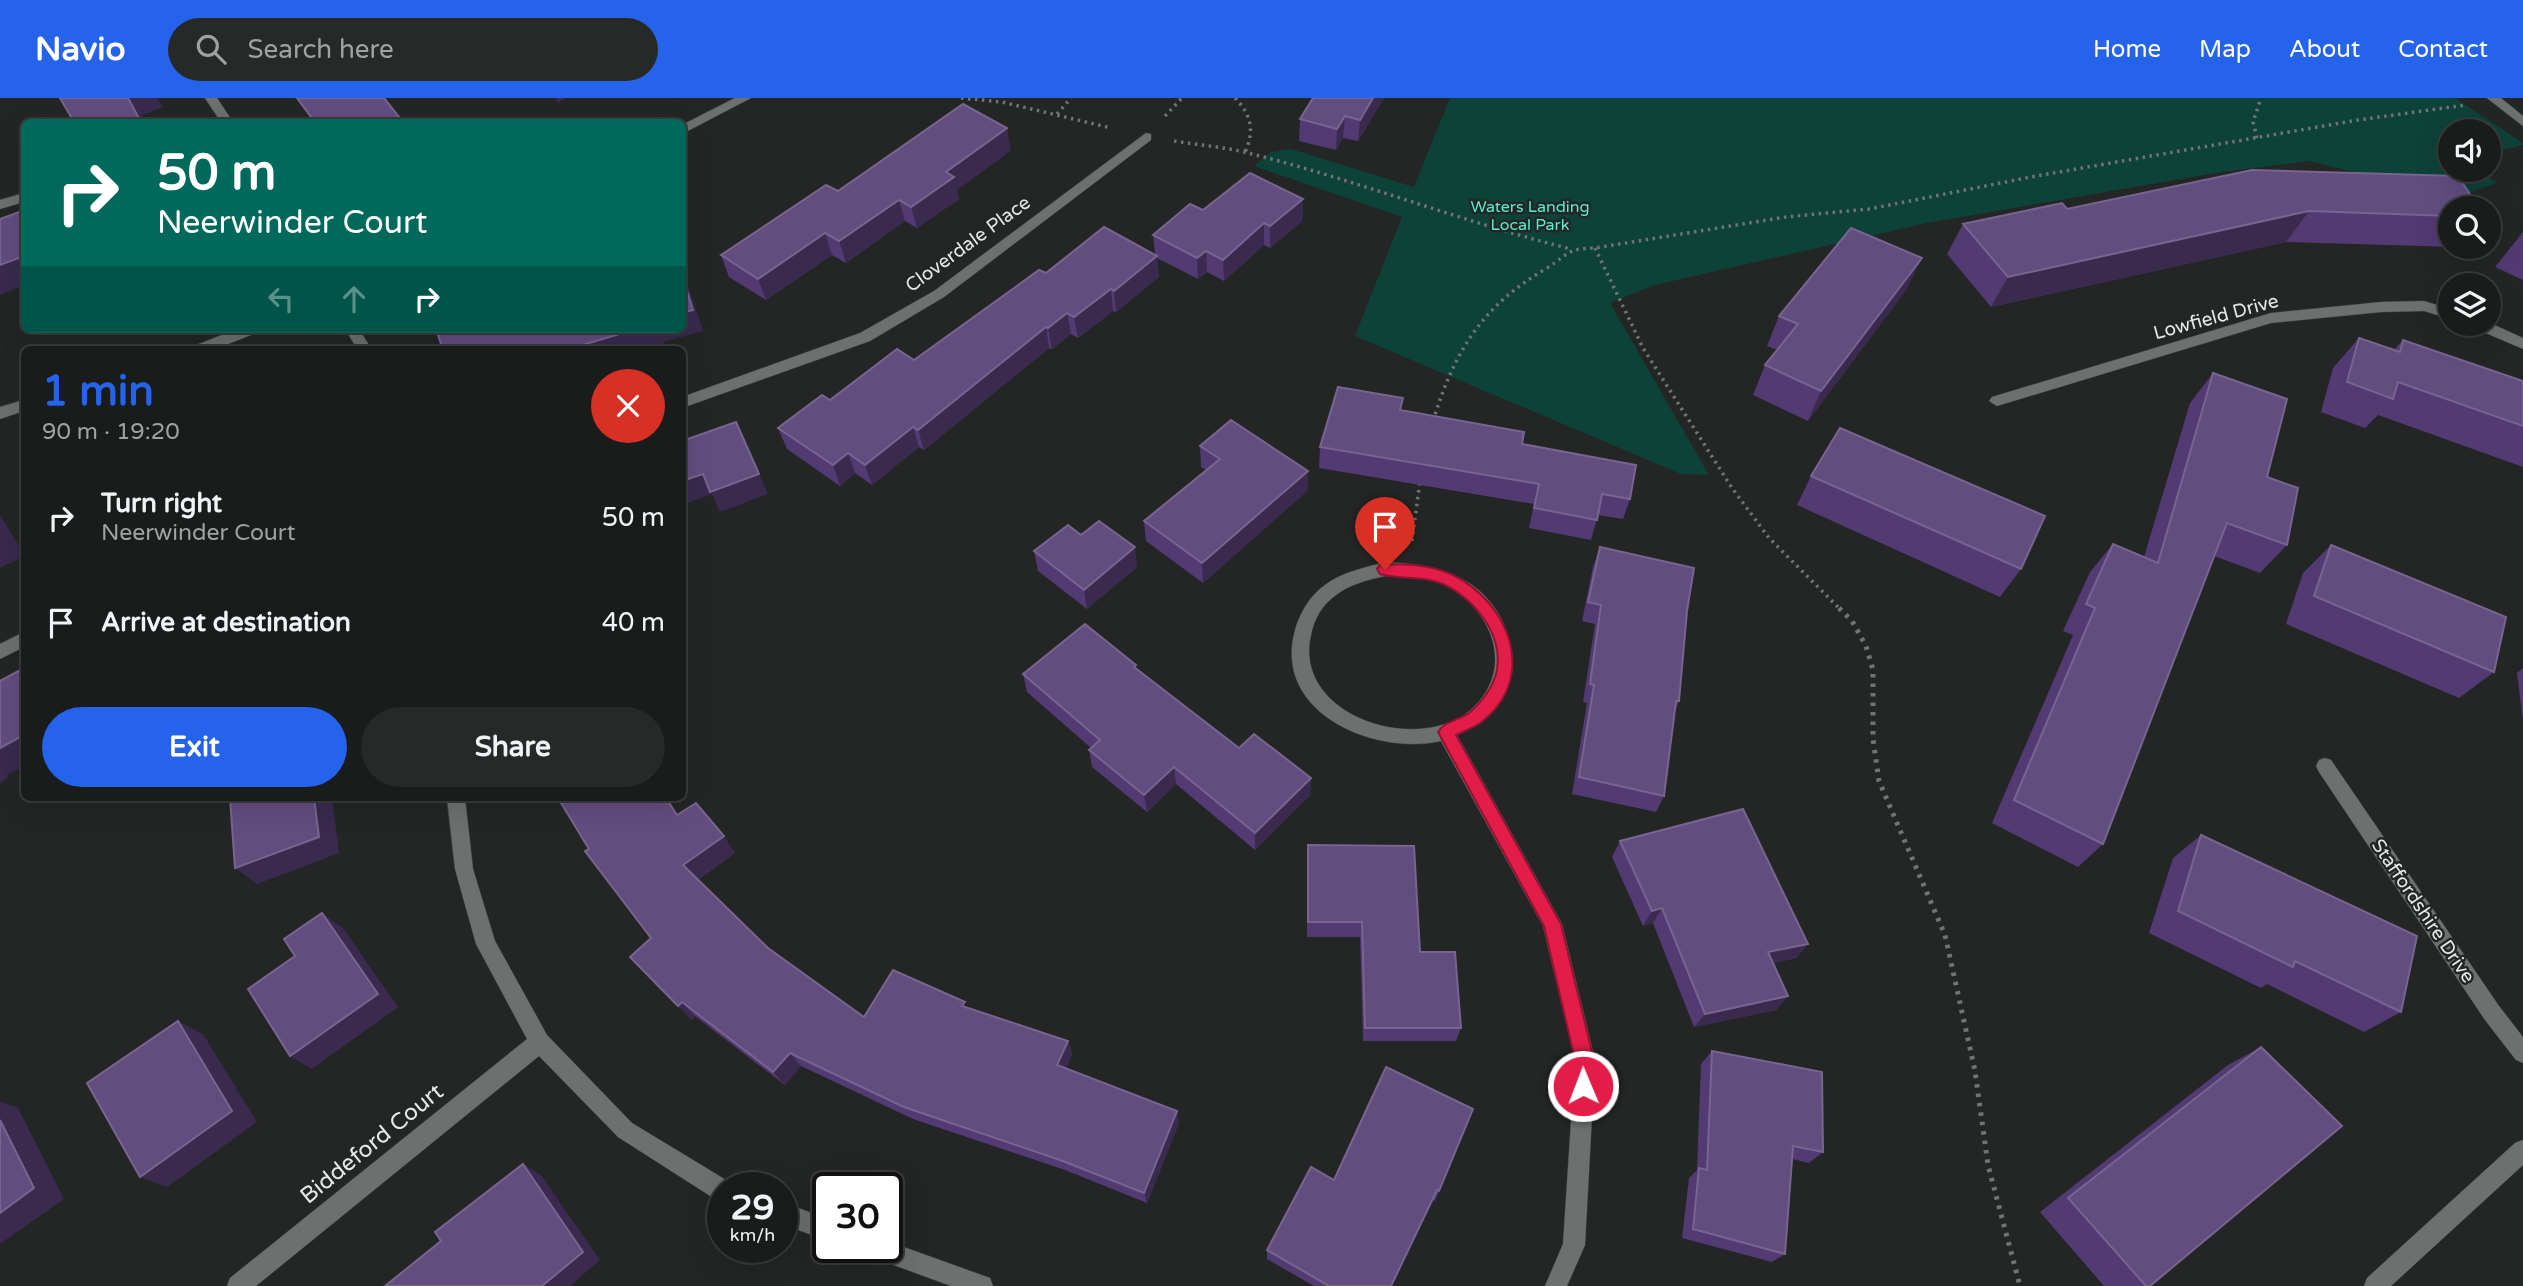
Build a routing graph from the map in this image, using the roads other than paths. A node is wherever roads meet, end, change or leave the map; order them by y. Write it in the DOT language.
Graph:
graph roads {
  1 [pos="211,98"];
  2 [pos="745,98"];
  3 [pos="2495,99"];
  4 [pos="225,119"];
  5 [pos="2523,122"];
  6 [pos="686,128"];
  7 [pos="1146,137"];
  8 [pos="21,198"];
  9 [pos="0,205"];
  10 [pos="2438,310"];
  11 [pos="241,333"];
  12 [pos="2501,334"];
  13 [pos="2523,344"];
  14 [pos="209,346"];
  15 [pos="1997,401"];
  16 [pos="686,402"];
  17 [pos="21,407"];
  18 [pos="0,414"];
  19 [pos="21,641"];
  20 [pos="0,652"];
  21 [pos="1446,732"];
  22 [pos="2325,766"];
  23 [pos="456,801"];
  24 [pos="540,1042"];
  25 [pos="2523,1053"];
  26 [pos="2523,1151"];
  27 [pos="707,1182"];
  28 [pos="903,1257"];
  29 [pos="238,1286"];
  30 [pos="982,1286"];
  31 [pos="1556,1286"];
  32 [pos="2375,1286"];
  1 -- 4 [label="street"];
  2 -- 6 [label="street"];
  3 -- 5 [label="street"];
  7 -- 16 [label="street, Cloverdale Place"];
  8 -- 9 [label="street"];
  10 -- 15 [label="street, Lowfield Drive"];
  11 -- 14 [label="street"];
  12 -- 13 [label="street"];
  17 -- 18 [label="street"];
  19 -- 20 [label="street"];
  21 -- 21 [label="street"];
  21 -- 31 [label="street"];
  22 -- 25 [label="street, Staffordshire Drive"];
  23 -- 24 [label="street"];
  24 -- 27 [label="street"];
  24 -- 29 [label="street, Biddeford Court"];
  26 -- 32 [label="street"];
  28 -- 30 [label="street"];
}
